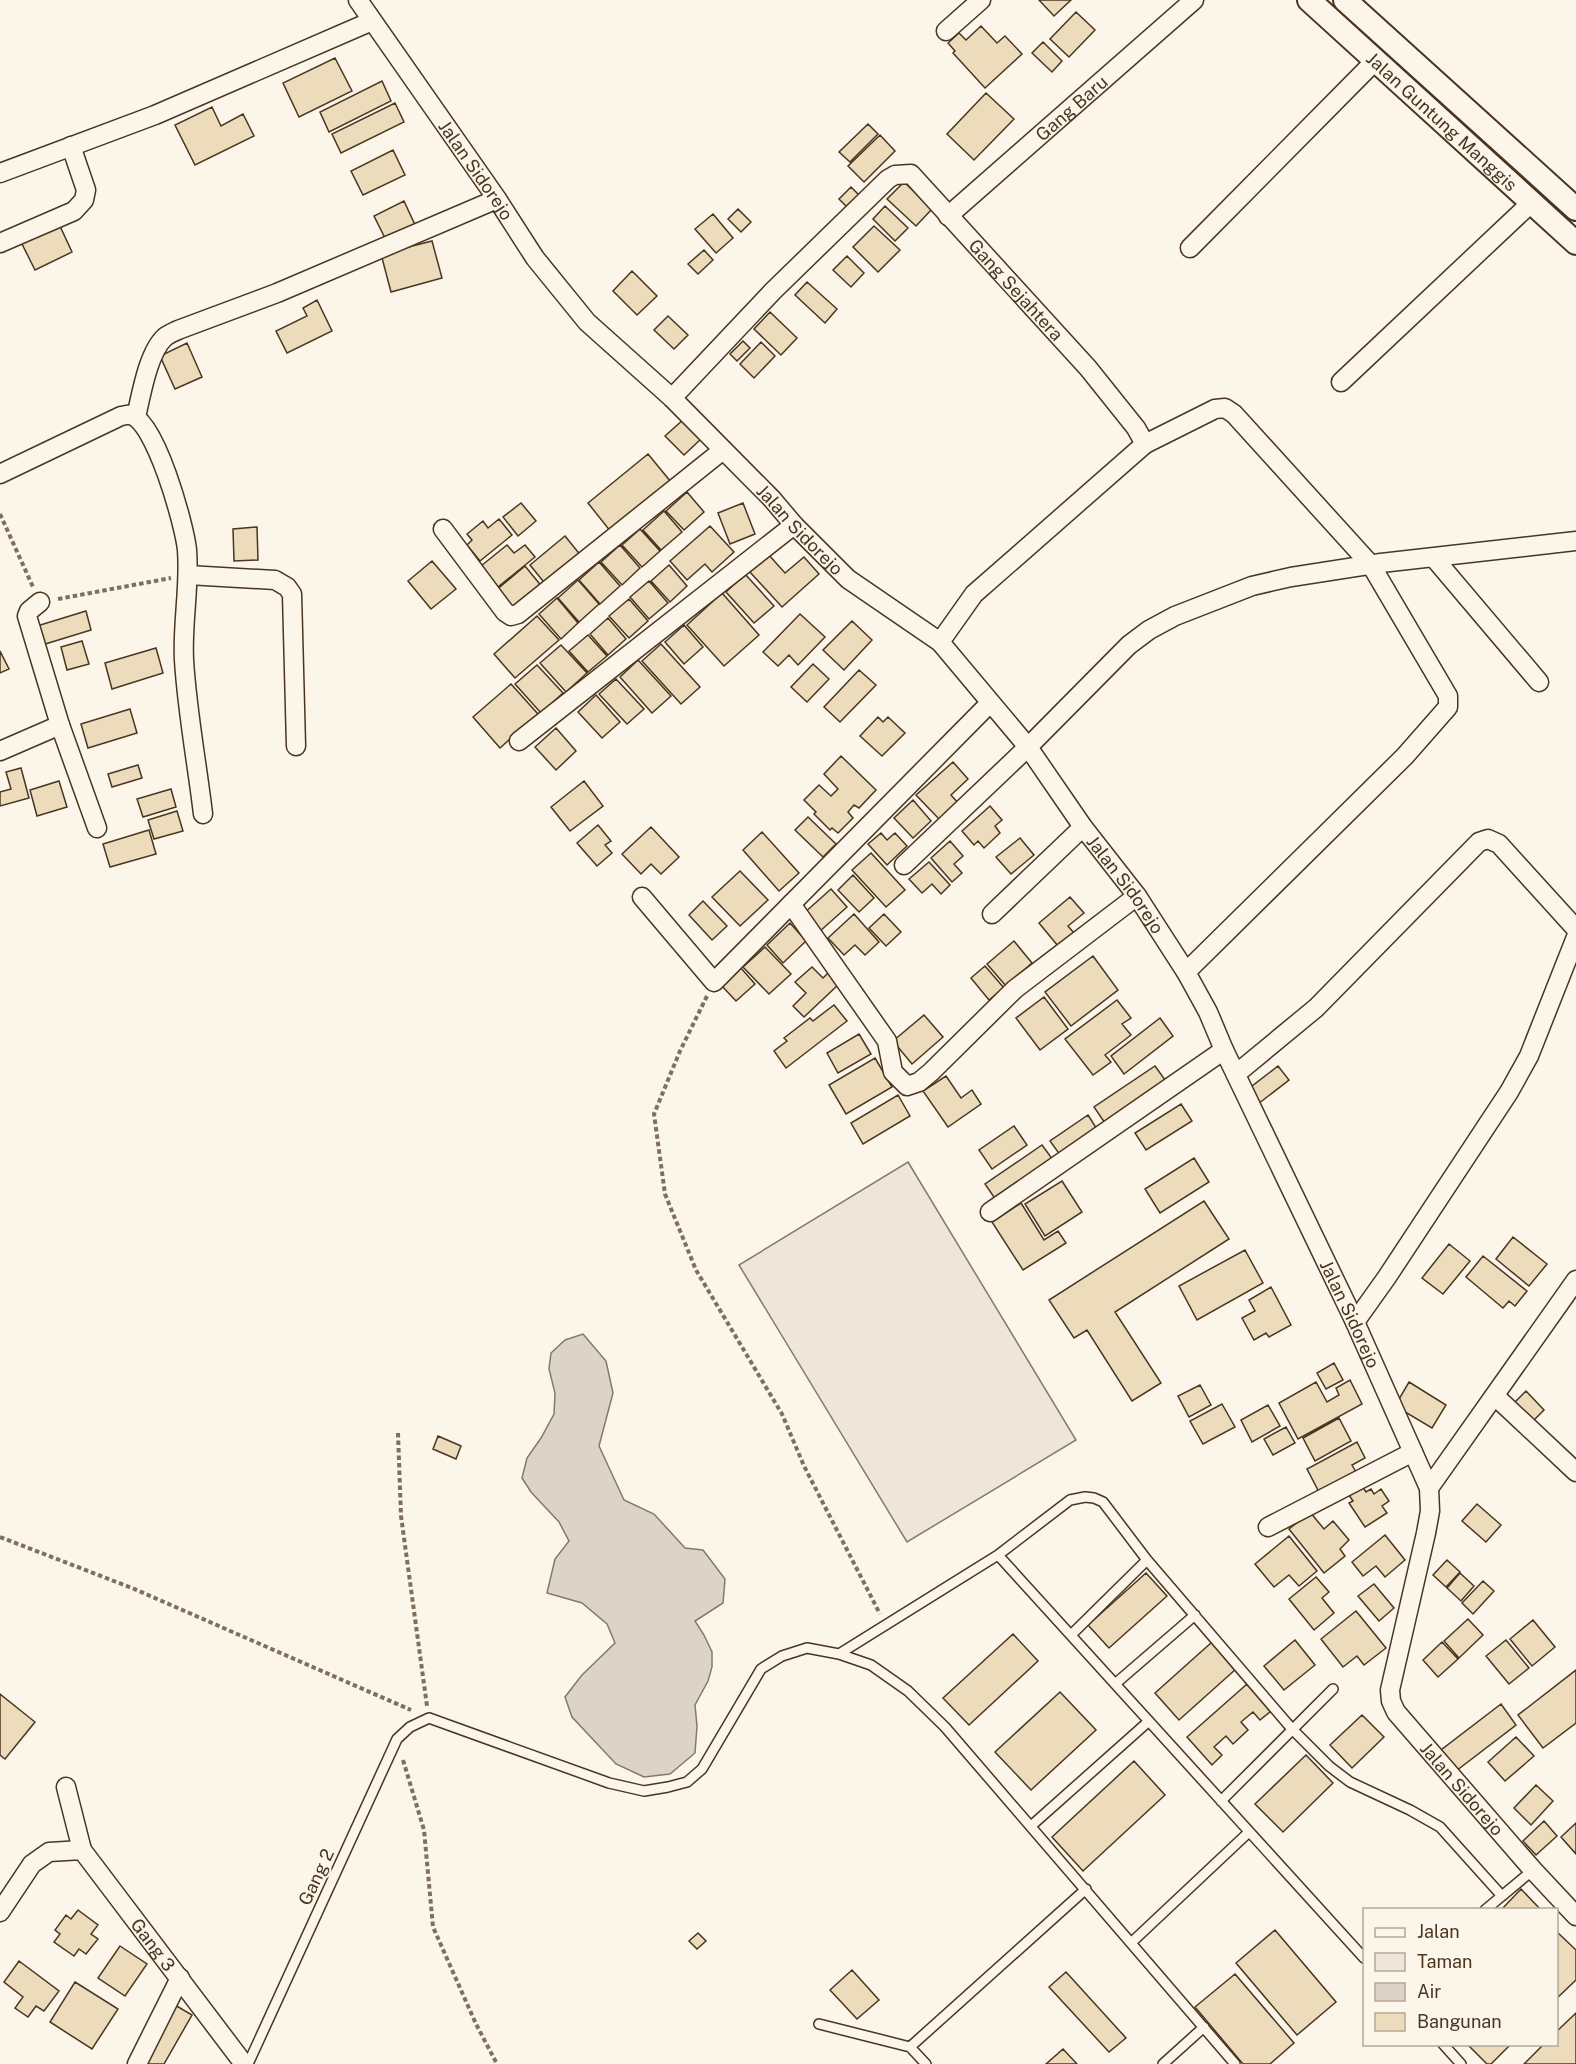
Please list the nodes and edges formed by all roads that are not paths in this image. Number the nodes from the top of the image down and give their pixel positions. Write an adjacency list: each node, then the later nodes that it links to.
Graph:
1 (358, 0): 6 (street, Jalan Sidorejo)
2 (981, 0): 7 (street)
3 (1194, 0): 14 (street, Gang Baru)
4 (1309, 0): 8 (street, Jalan Guntung Manggis)
5 (1345, 0): 13 (street, Jalan Guntung Manggis)
6 (372, 21): 9 (street); 11 (street, Jalan Sidorejo)
7 (946, 31)
8 (1376, 60): 12 (street, Jalan Guntung Manggis); 17 (street)
9 (71, 146): 10 (street); 16 (street)
10 (0, 173)
11 (497, 199): 19 (street, Jalan Sidorejo); 20 (street)
12 (1531, 203): 15 (street, Jalan Guntung Manggis); 18 (street)
13 (1576, 210): 15 (street)
14 (948, 216): 19 (street, Gang Sejahtera); 21 (street, Gang Sejahtera)
15 (1569, 236)
16 (0, 243)
17 (1190, 248)
18 (1341, 382)
19 (672, 398): 22 (street, Jalan Sidorejo)
20 (136, 417): 23 (street); 29 (street)
21 (1145, 444): 28 (street); 31 (street)
22 (723, 450): 24 (street, Jalan Sidorejo); 25 (street)
23 (0, 474)
24 (794, 525): 31 (street, Jalan Sidorejo); 35 (street)
25 (442, 529)
26 (1576, 541): 27 (street)
27 (1434, 558): 28 (street); 32 (street)
28 (1371, 565): 37 (street); 49 (street)
29 (188, 575): 36 (street); 39 (street)
30 (40, 602): 34 (street)
31 (940, 642): 33 (street, Jalan Sidorejo)
32 (1539, 682)
33 (990, 704): 37 (street, Jalan Sidorejo); 45 (street)
34 (60, 725): 38 (street); 41 (street)
35 (519, 741)
36 (296, 746)
37 (1028, 747): 40 (street, Jalan Sidorejo); 42 (street)
38 (0, 751)
39 (203, 814)
40 (1083, 827): 43 (street, Jalan Sidorejo); 46 (street)
41 (97, 828)
42 (904, 865)
43 (1137, 896): 45 (street); 49 (street, Jalan Sidorejo)
44 (642, 897): 45 (street)
45 (791, 904)
46 (992, 914)
47 (1576, 929): 51 (street)
48 (1576, 937): 54 (street)
49 (1186, 972): 50 (street, Jalan Sidorejo)
50 (1224, 1050): 51 (street, Jalan Sidorejo); 52 (street)
51 (1236, 1074): 54 (street, Jalan Sidorejo)
52 (990, 1212)
53 (1573, 1293): 55 (street)
54 (1355, 1322): 56 (street, Jalan Sidorejo)
55 (1495, 1396): 57 (street); 58 (street)
56 (1413, 1452): 58 (street, Jalan Sidorejo); 59 (street)
57 (1576, 1472)
58 (1429, 1488): 74 (street, Jalan Sidorejo)
59 (1268, 1527)
60 (998, 1555): 61 (lane); 63 (lane); 64 (lane)
61 (1147, 1560): 62 (lane); 63 (lane)
62 (1195, 1615): 65 (lane); 68 (lane)
63 (1071, 1635): 65 (lane)
64 (838, 1654): 71 (lane); 89 (lane, Gang 2)
65 (1115, 1684): 67 (lane)
66 (1333, 1689): 68 (lane)
67 (1149, 1721): 70 (lane); 71 (lane)
68 (1292, 1729): 70 (lane); 76 (lane)
69 (66, 1787): 73 (street)
70 (1221, 1801): 72 (lane)
71 (1031, 1826): 75 (lane)
72 (1250, 1832): 80 (lane); 81 (lane)
73 (82, 1851): 78 (street); 82 (street, Gang 3)
74 (1533, 1870): 76 (lane); 79 (street, Jalan Sidorejo)
75 (1086, 1889): 80 (lane); 86 (lane)
76 (1503, 1896): 77 (lane)
77 (1488, 1908)
78 (0, 1912)
79 (1576, 1916)
80 (1132, 1942): 84 (lane)
81 (1363, 1956)
82 (180, 1978): 87 (street); 88 (street, Gang 3)
83 (819, 2024): 86 (lane)
84 (1204, 2027): 91 (lane); 92 (lane)
85 (1445, 2046): 93 (lane)
86 (910, 2047): 90 (lane)
87 (137, 2064)
88 (244, 2064)
89 (248, 2064)
90 (926, 2064)
91 (1163, 2064)
92 (1235, 2064)
93 (1461, 2064)

